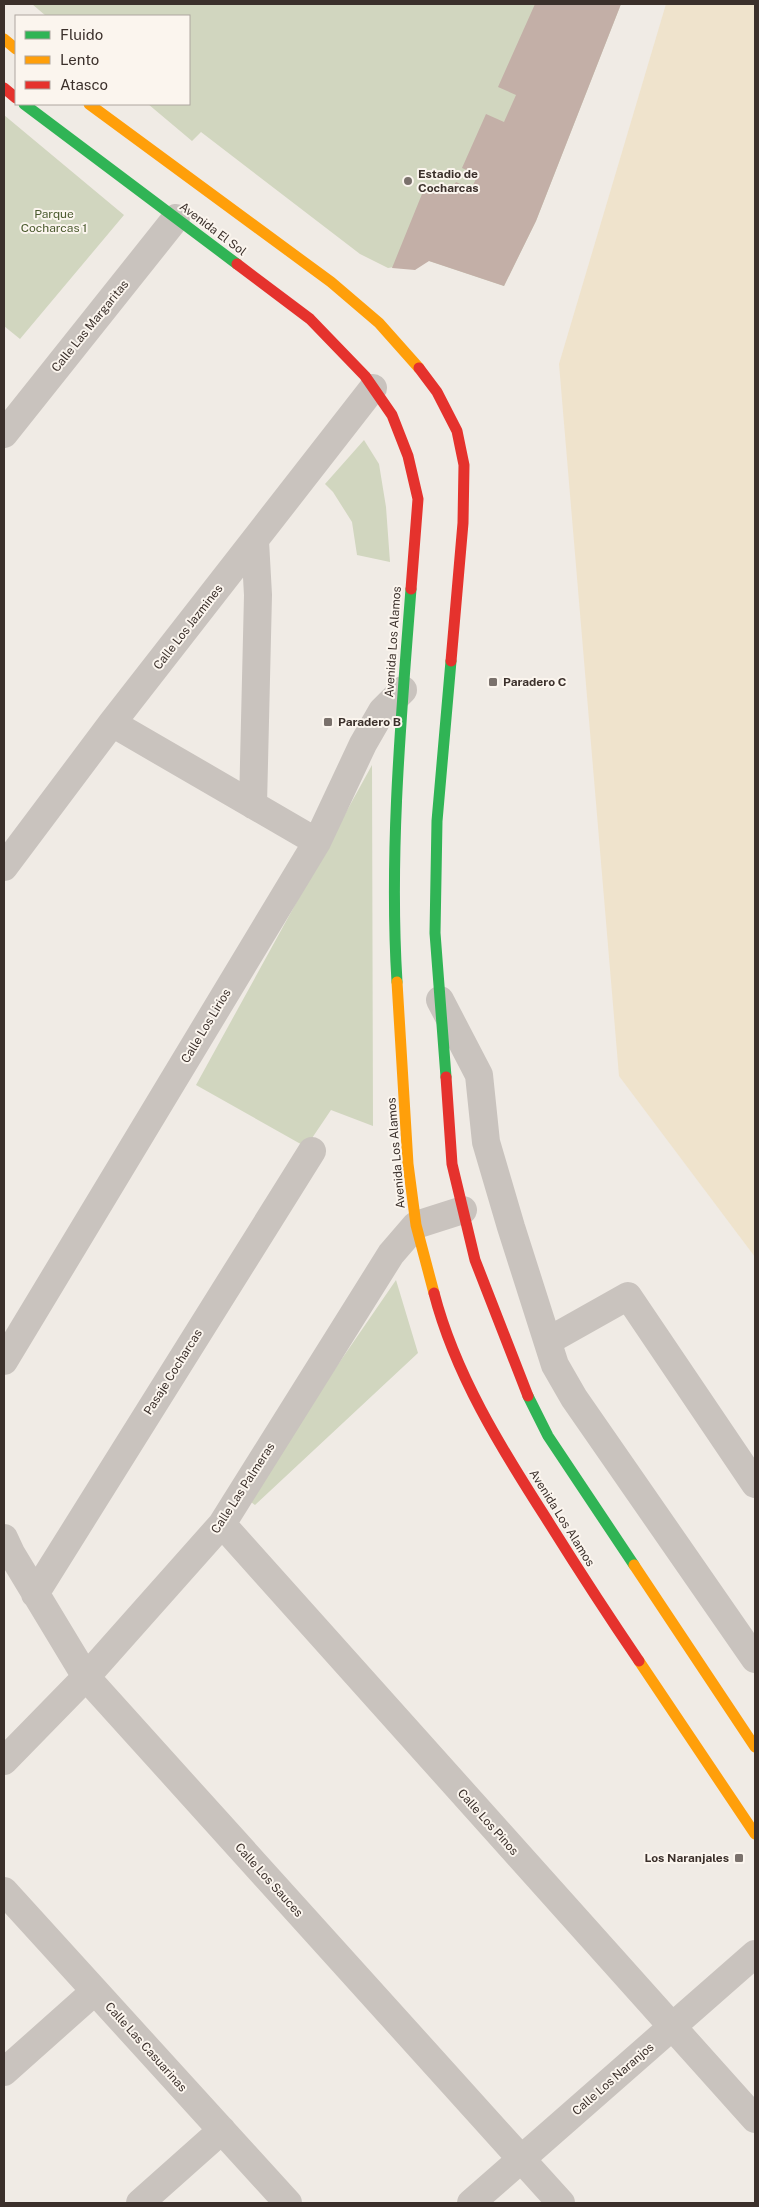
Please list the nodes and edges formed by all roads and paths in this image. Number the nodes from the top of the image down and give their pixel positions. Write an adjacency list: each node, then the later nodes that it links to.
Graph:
1 (4, 39): 2 (main road)
2 (15, 48)
3 (4, 88): 4 (main road)
4 (15, 97)
5 (25, 105): 7 (main road, Avenida El Sol)
6 (90, 105): 16 (main road)
7 (176, 218): 8 (main road, Avenida El Sol); 9 (street, Calle Las Margaritas)
8 (373, 388): 10 (street, Calle Los Jazmines); 11 (main road, Avenida Los Alamos)
9 (4, 434)
10 (255, 541): 12 (street, Calle Los Jazmines); 13 (street)
11 (403, 690): 14 (street, Calle Los Lirios); 19 (main road, Avenida Los Alamos)
12 (112, 723): 13 (street); 15 (street, Calle Los Jazmines)
13 (253, 805): 14 (street)
14 (317, 842): 21 (street, Calle Los Lirios)
15 (4, 867)
16 (440, 1000): 18 (main road); 20 (street)
17 (312, 1151): 25 (street, Pasaje Cocharcas)
18 (463, 1210): 19 (street); 28 (main road)
19 (416, 1225): 23 (street, Calle Las Palmeras); 30 (main road, Avenida Los Alamos)
20 (548, 1341): 22 (street); 26 (street)
21 (4, 1362)
22 (755, 1484)
23 (222, 1524): 27 (street, Calle Las Palmeras); 34 (street, Calle Los Pinos)
24 (4, 1538): 25 (street, Calle Los Sauces)
25 (35, 1594): 27 (street, Calle Los Sauces)
26 (755, 1659)
27 (86, 1677): 29 (street, Calle Las Palmeras); 38 (street, Calle Los Sauces)
28 (755, 1747)
29 (4, 1761)
30 (755, 1834)
31 (4, 1891): 33 (street, Calle Las Casuarinas)
32 (755, 1954): 34 (street, Calle Los Naranjos)
33 (95, 1991): 35 (street); 37 (street, Calle Las Casuarinas)
34 (672, 2027): 36 (street, Calle Los Pinos); 38 (street, Calle Los Naranjos)
35 (4, 2072)
36 (755, 2119)
37 (222, 2130): 39 (street); 40 (street, Calle Las Casuarinas)
38 (521, 2159): 41 (street, Calle Los Naranjos); 42 (street, Calle Los Sauces)
39 (140, 2203)
40 (288, 2203)
41 (470, 2203)
42 (561, 2203)

